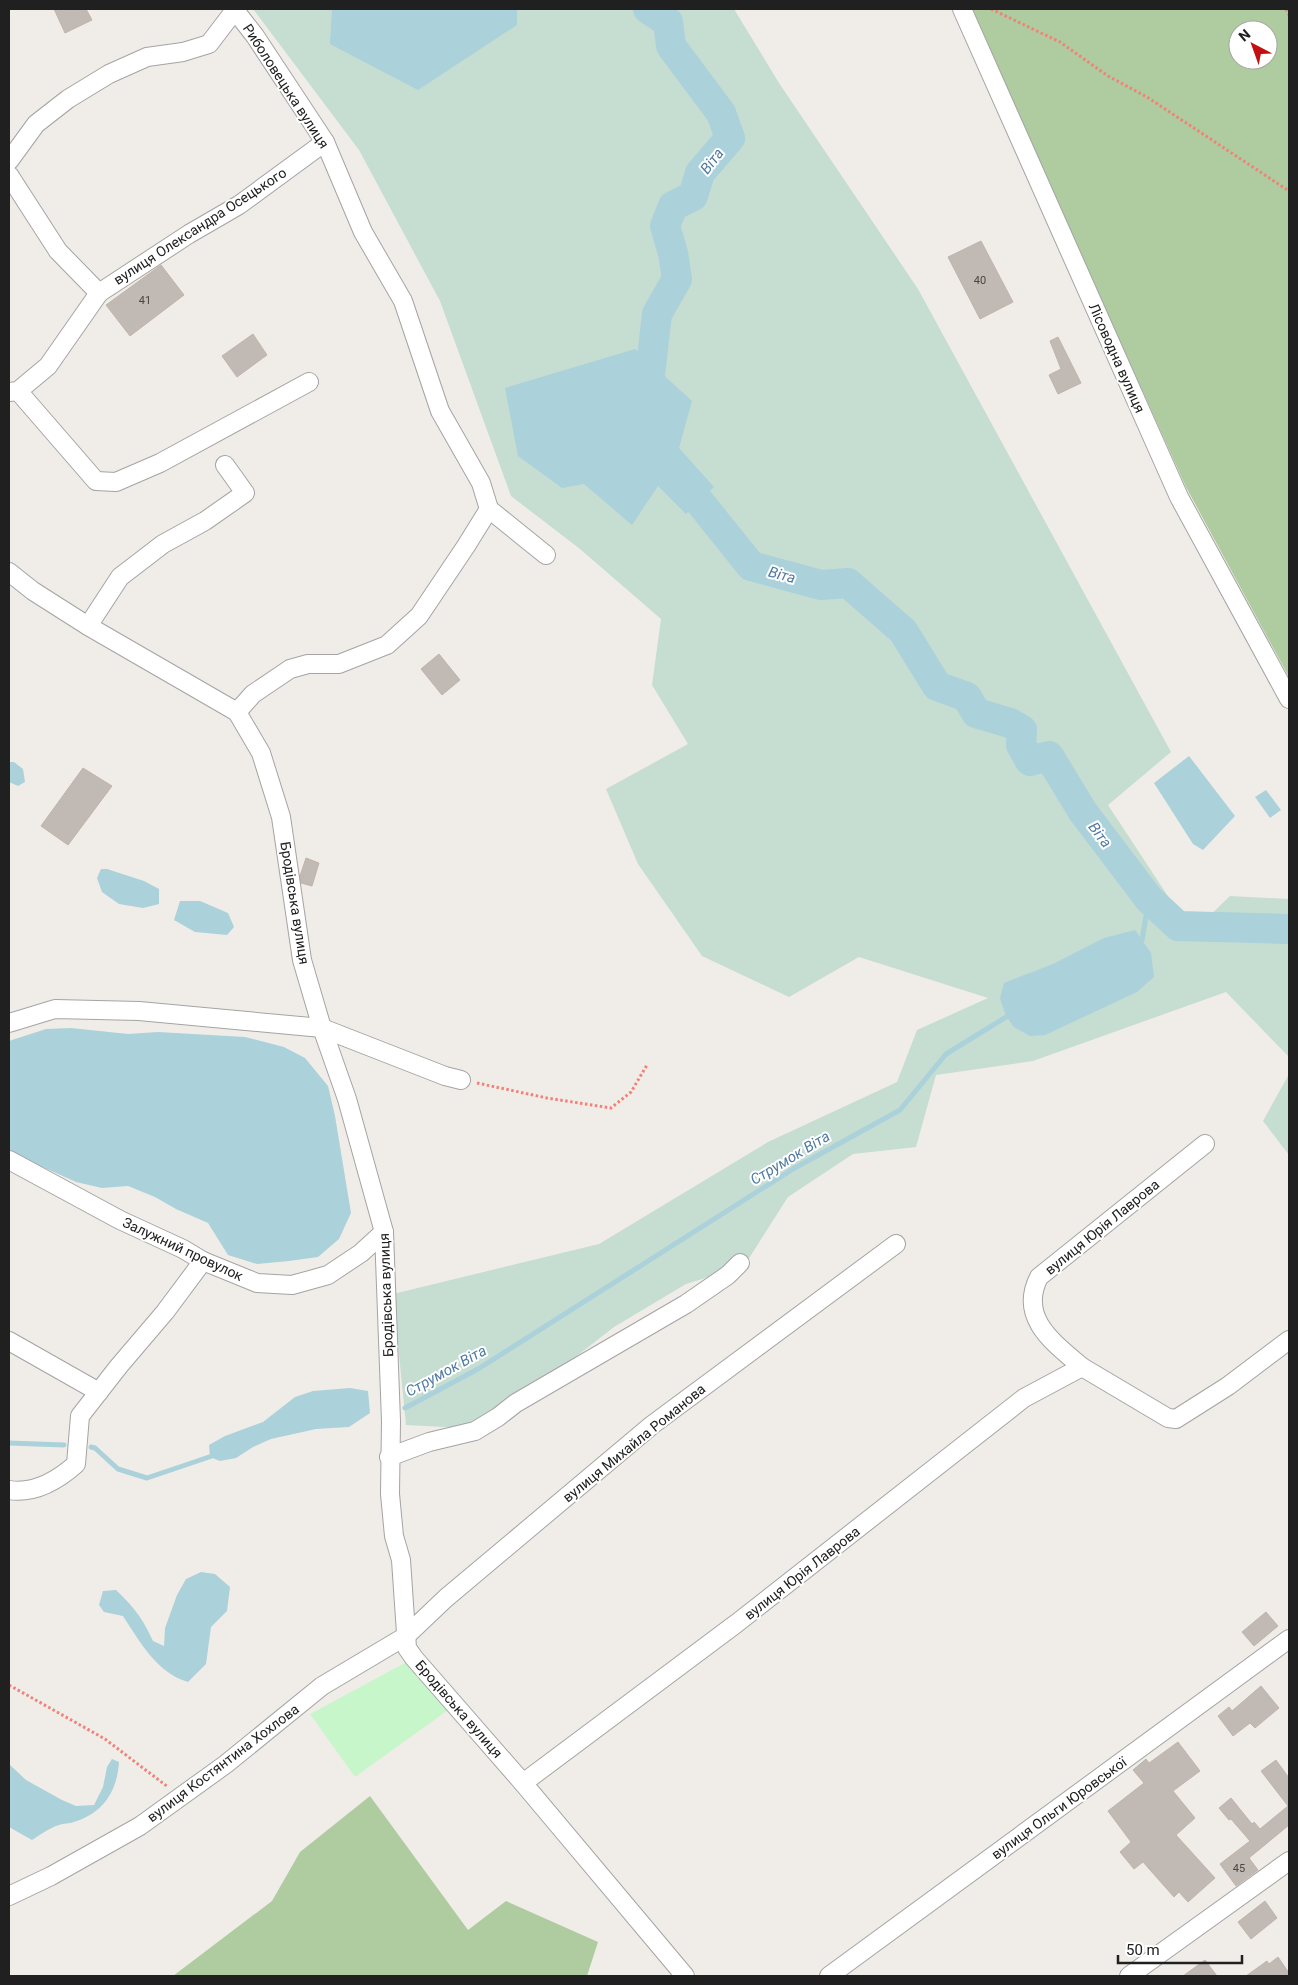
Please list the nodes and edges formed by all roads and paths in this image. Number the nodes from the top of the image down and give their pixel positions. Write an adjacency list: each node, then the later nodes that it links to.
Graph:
1 (234, 9): 6 (street, Риболовецька вулиця); 7 (street)
2 (962, 9): 18 (street, Лісоводна вулиця)
3 (991, 9): 9 (path)
4 (1286, 9): 5 (path)
5 (1289, 15)
6 (325, 142): 10 (street, вулиця Олександра Осецького); 14 (street, Риболовецька вулиця)
7 (9, 161)
8 (9, 175): 10 (street, вулиця Олександра Осецького)
9 (1289, 191)
10 (99, 293): 12 (street, вулиця Олександра Осецького)
11 (309, 382): 12 (street)
12 (13, 392)
13 (225, 465): 17 (street)
14 (489, 509): 15 (street); 19 (street)
15 (546, 555)
16 (9, 572): 17 (street, Бродівська вулиця)
17 (88, 626): 19 (street, Бродівська вулиця)
18 (1289, 699)
19 (237, 712): 21 (street, Бродівська вулиця)
20 (9, 1024): 21 (street)
21 (322, 1028): 23 (street); 26 (street, Бродівська вулиця)
22 (647, 1065): 23 (path)
23 (461, 1080)
24 (1206, 1144): 32 (street, вулиця Юрія Лаврова)
25 (9, 1160): 28 (street, Залужний провулок)
26 (384, 1232): 28 (street, Залужний провулок); 34 (street, Бродівська вулиця)
27 (896, 1244): 36 (street, вулиця Михайла Романова)
28 (203, 1261): 33 (street)
29 (740, 1263): 34 (street)
30 (1289, 1340): 32 (street, вулиця Юрія Лаврова)
31 (9, 1341): 33 (street)
32 (1082, 1367): 39 (street, вулиця Юрія Лаврова)
33 (99, 1392): 35 (street)
34 (389, 1457): 36 (street, Бродівська вулиця)
35 (9, 1490)
36 (406, 1636): 39 (street, Бродівська вулиця); 40 (street, вулиця Костянтина Хохлова)
37 (1289, 1640): 44 (street, вулиця Ольги Юровської)
38 (9, 1685): 40 (path)
39 (523, 1783): 43 (street, Бродівська вулиця)
40 (180, 1797): 42 (street, вулиця Костянтина Хохлова)
41 (1289, 1861): 45 (street)
42 (9, 1896)
43 (685, 1976)
44 (829, 1976)
45 (1129, 1976)

